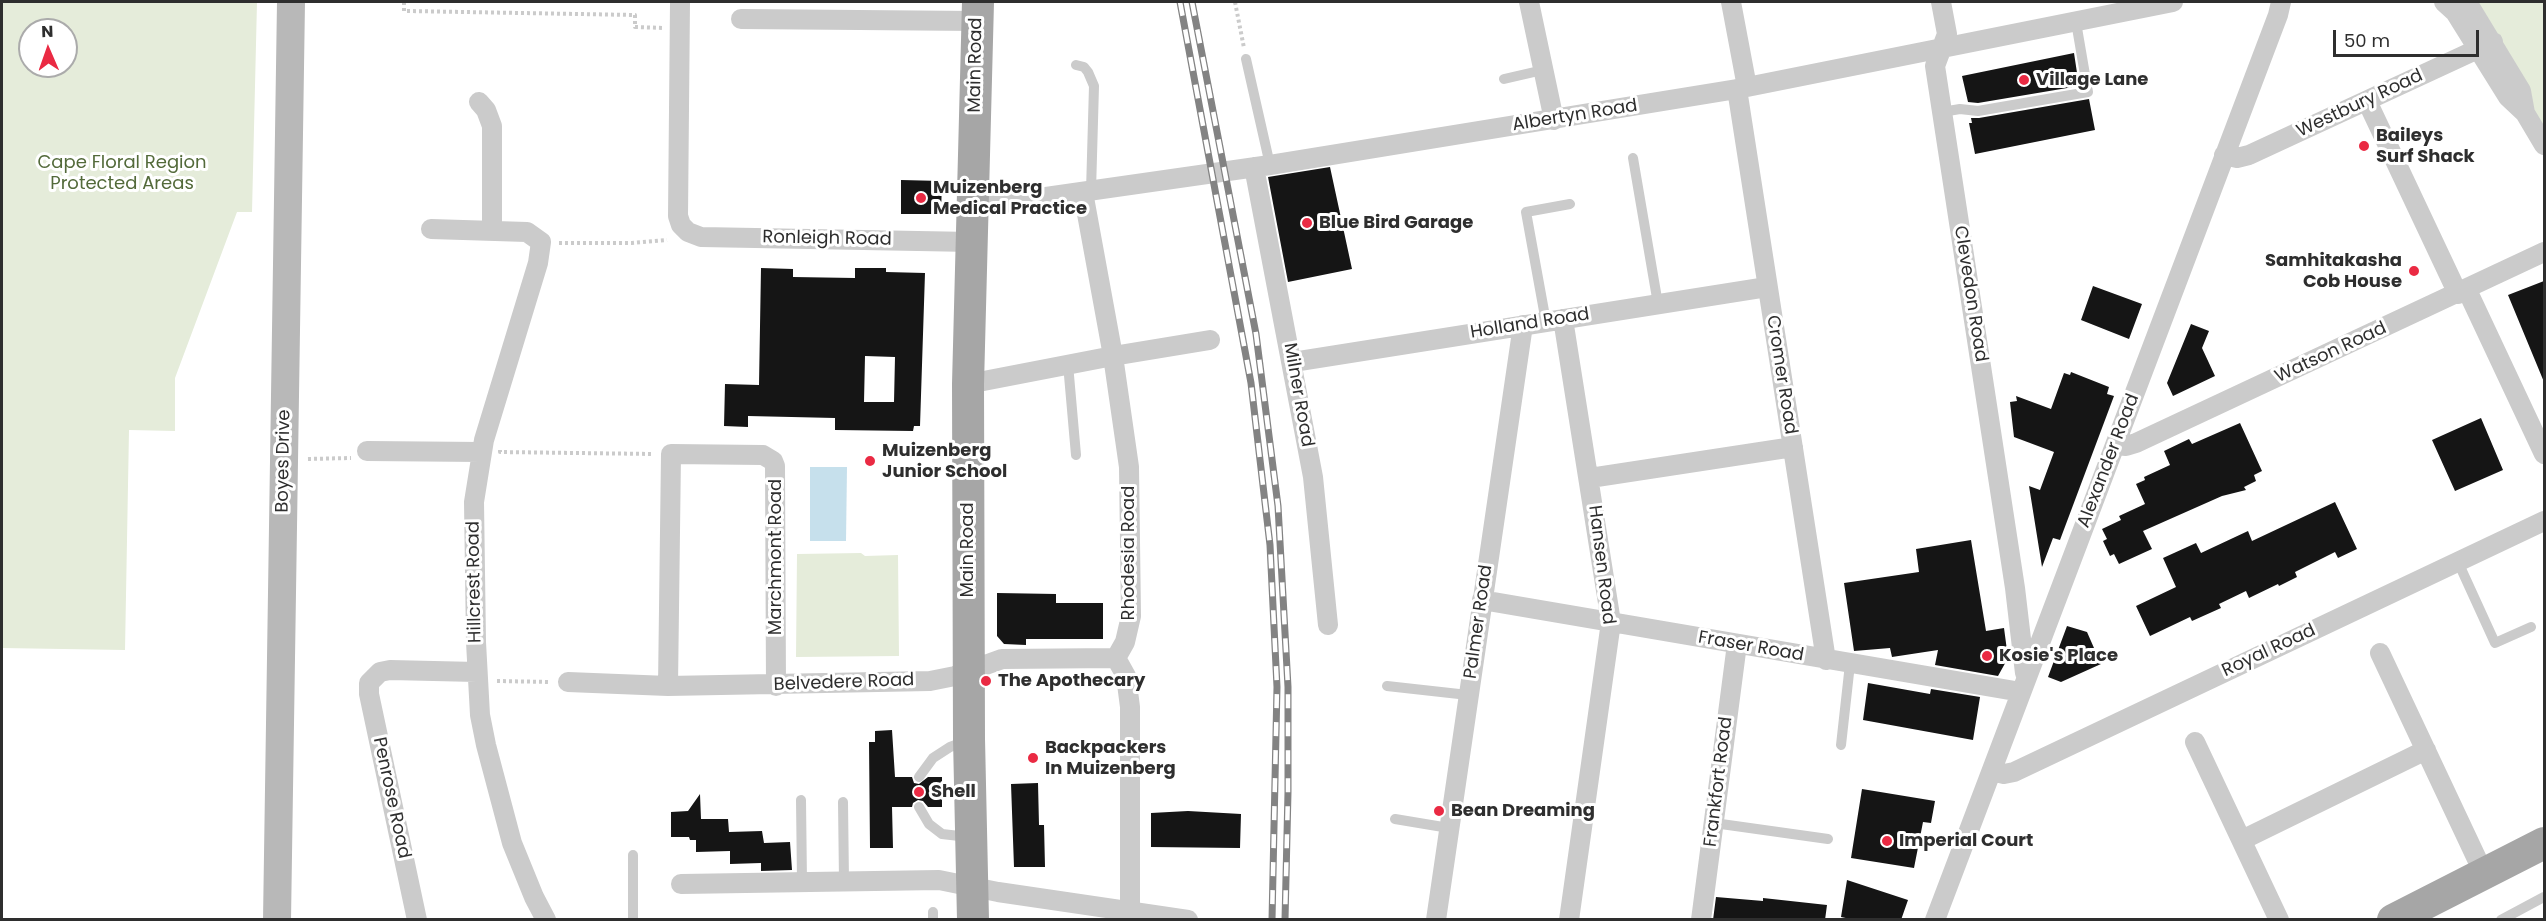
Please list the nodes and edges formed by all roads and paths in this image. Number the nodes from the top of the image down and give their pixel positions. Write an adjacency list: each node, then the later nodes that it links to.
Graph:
1 (291, 2): 106 (main road, Boyes Drive)
2 (404, 2): 15 (path)
3 (680, 2): 38 (street, Ronleigh Road)
4 (1235, 2): 18 (path)
5 (1529, 2): 20 (street)
6 (1731, 2): 22 (street, Cromer Road)
7 (1941, 2): 17 (street, Clevedon Road)
8 (2173, 2): 14 (street, Albertyn Road)
9 (2281, 2): 28 (street, Alexander Road)
10 (2444, 2): 16 (street)
11 (2467, 2): 16 (street)
12 (978, 11): 13 (street); 32 (main road, Main Road)
13 (741, 19)
14 (2076, 22): 17 (street, Albertyn Road); 25 (lane)
15 (670, 28)
16 (2486, 45): 23 (street, Westbury Road); 27 (street)
17 (1942, 49): 22 (street, Albertyn Road); 25 (street, Clevedon Road)
18 (1246, 59): 30 (lane)
19 (1076, 65): 31 (lane)
20 (1543, 70): 21 (lane); 26 (street)
21 (1504, 79)
22 (1742, 88): 26 (street, Albertyn Road); 40 (street, Cromer Road)
23 (2367, 101): 28 (street, Westbury Road); 41 (street)
24 (478, 102): 35 (street)
25 (1942, 112): 61 (street, Clevedon Road)
26 (1554, 120): 30 (street, Albertyn Road)
27 (2544, 145)
28 (2224, 155): 50 (street, Alexander Road)
29 (1633, 158): 42 (lane)
30 (1262, 166): 31 (street, Albertyn Road); 47 (street, Milner Road)
31 (1087, 191): 32 (street, Albertyn Road); 46 (street, Rhodesia Road)
32 (973, 204): 38 (main road, Main Road)
33 (1570, 204): 43 (lane)
34 (431, 229): 35 (street)
35 (492, 230): 37 (street)
36 (667, 240): 37 (path)
37 (540, 242): 51 (street, Hillcrest Road)
38 (972, 242): 49 (main road, Main Road)
39 (2544, 252): 41 (street, Watson Road)
40 (1767, 287): 42 (street, Holland Road); 52 (street, Cromer Road)
41 (2463, 292): 50 (street, Watson Road); 56 (street)
42 (1658, 304): 43 (street, Holland Road)
43 (1555, 320): 44 (street, Holland Road); 58 (street, Hansen Road)
44 (1523, 325): 47 (street, Holland Road); 62 (street, Palmer Road)
45 (1210, 340): 46 (street)
46 (1113, 356): 48 (street); 71 (street, Rhodesia Road)
47 (1293, 362): 66 (street, Milner Road)
48 (1068, 364): 49 (street); 55 (lane)
49 (968, 384): 74 (main road, Main Road)
50 (2115, 445): 64 (street, Alexander Road)
51 (483, 446): 53 (street); 54 (path); 75 (street, Hillcrest Road)
52 (1793, 447): 58 (street); 72 (street, Cromer Road)
53 (366, 451): 57 (path)
54 (671, 454): 78 (street); 79 (street, Marchmont Road)
55 (1076, 454)
56 (2544, 454)
57 (299, 459)
58 (1590, 478): 65 (street, Hansen Road)
59 (2544, 520): 60 (street, Royal Road)
60 (2457, 562): 67 (lane); 86 (street, Royal Road)
61 (2015, 588): 63 (street, Clevedon Road); 77 (street, Clevedon Road)
62 (1482, 600): 65 (street, Fraser Road); 81 (street, Palmer Road)
63 (2025, 608): 64 (street); 69 (street, Clevedon Road)
64 (2051, 612): 69 (street, Alexander Road)
65 (1611, 622): 68 (street, Fraser Road); 113 (street, Hansen Road)
66 (1328, 625)
67 (2531, 627)
68 (1737, 644): 72 (street, Fraser Road); 92 (street, Frankfort Road)
69 (2038, 644): 77 (street, Alexander Road)
70 (2380, 652): 85 (street)
71 (1116, 658): 74 (street, Belvedere Road); 105 (street)
72 (1826, 660): 73 (street, Fraser Road)
73 (1850, 664): 77 (street, Fraser Road); 84 (lane)
74 (969, 669): 79 (street, Belvedere Road); 82 (main road, Main Road)
75 (477, 672): 76 (path); 107 (street, Penrose Road); 108 (street, Hillcrest Road)
76 (568, 682): 78 (street, Belvedere Road)
77 (2023, 684): 86 (street, Alexander Road)
78 (668, 686): 79 (street, Belvedere Road)
79 (776, 686)
80 (1387, 686): 81 (lane)
81 (1468, 695): 93 (street, Palmer Road)
82 (969, 739): 87 (lane); 94 (main road, Main Road)
83 (2196, 742): 96 (street)
84 (1841, 745)
85 (2426, 750): 96 (street); 99 (street)
86 (1992, 771): 115 (street, Alexander Road)
87 (919, 777)
88 (801, 800): 101 (lane)
89 (843, 802): 100 (lane)
90 (918, 807): 94 (lane)
91 (1395, 819): 93 (lane)
92 (1714, 823): 95 (lane); 114 (street, Frankfort Road)
93 (1449, 828): 112 (street, Palmer Road)
94 (972, 837): 103 (main road, Main Road)
95 (1828, 839)
96 (2242, 840): 116 (street)
97 (2544, 843): 99 (main road)
98 (633, 855): 109 (lane)
99 (2484, 874): 117 (main road)
100 (844, 881): 101 (street); 103 (street)
101 (802, 882): 102 (street)
102 (681, 884)
103 (973, 888): 105 (street); 110 (main road, Main Road)
104 (2544, 897): 118 (lane)
105 (1130, 911): 111 (street)
106 (277, 920)
107 (417, 920)
108 (546, 920)
109 (633, 920)
110 (973, 920)
111 (1188, 920)
112 (1436, 920)
113 (1569, 920)
114 (1701, 920)
115 (1935, 920)
116 (2279, 920)
117 (2393, 920)
118 (2501, 920)

